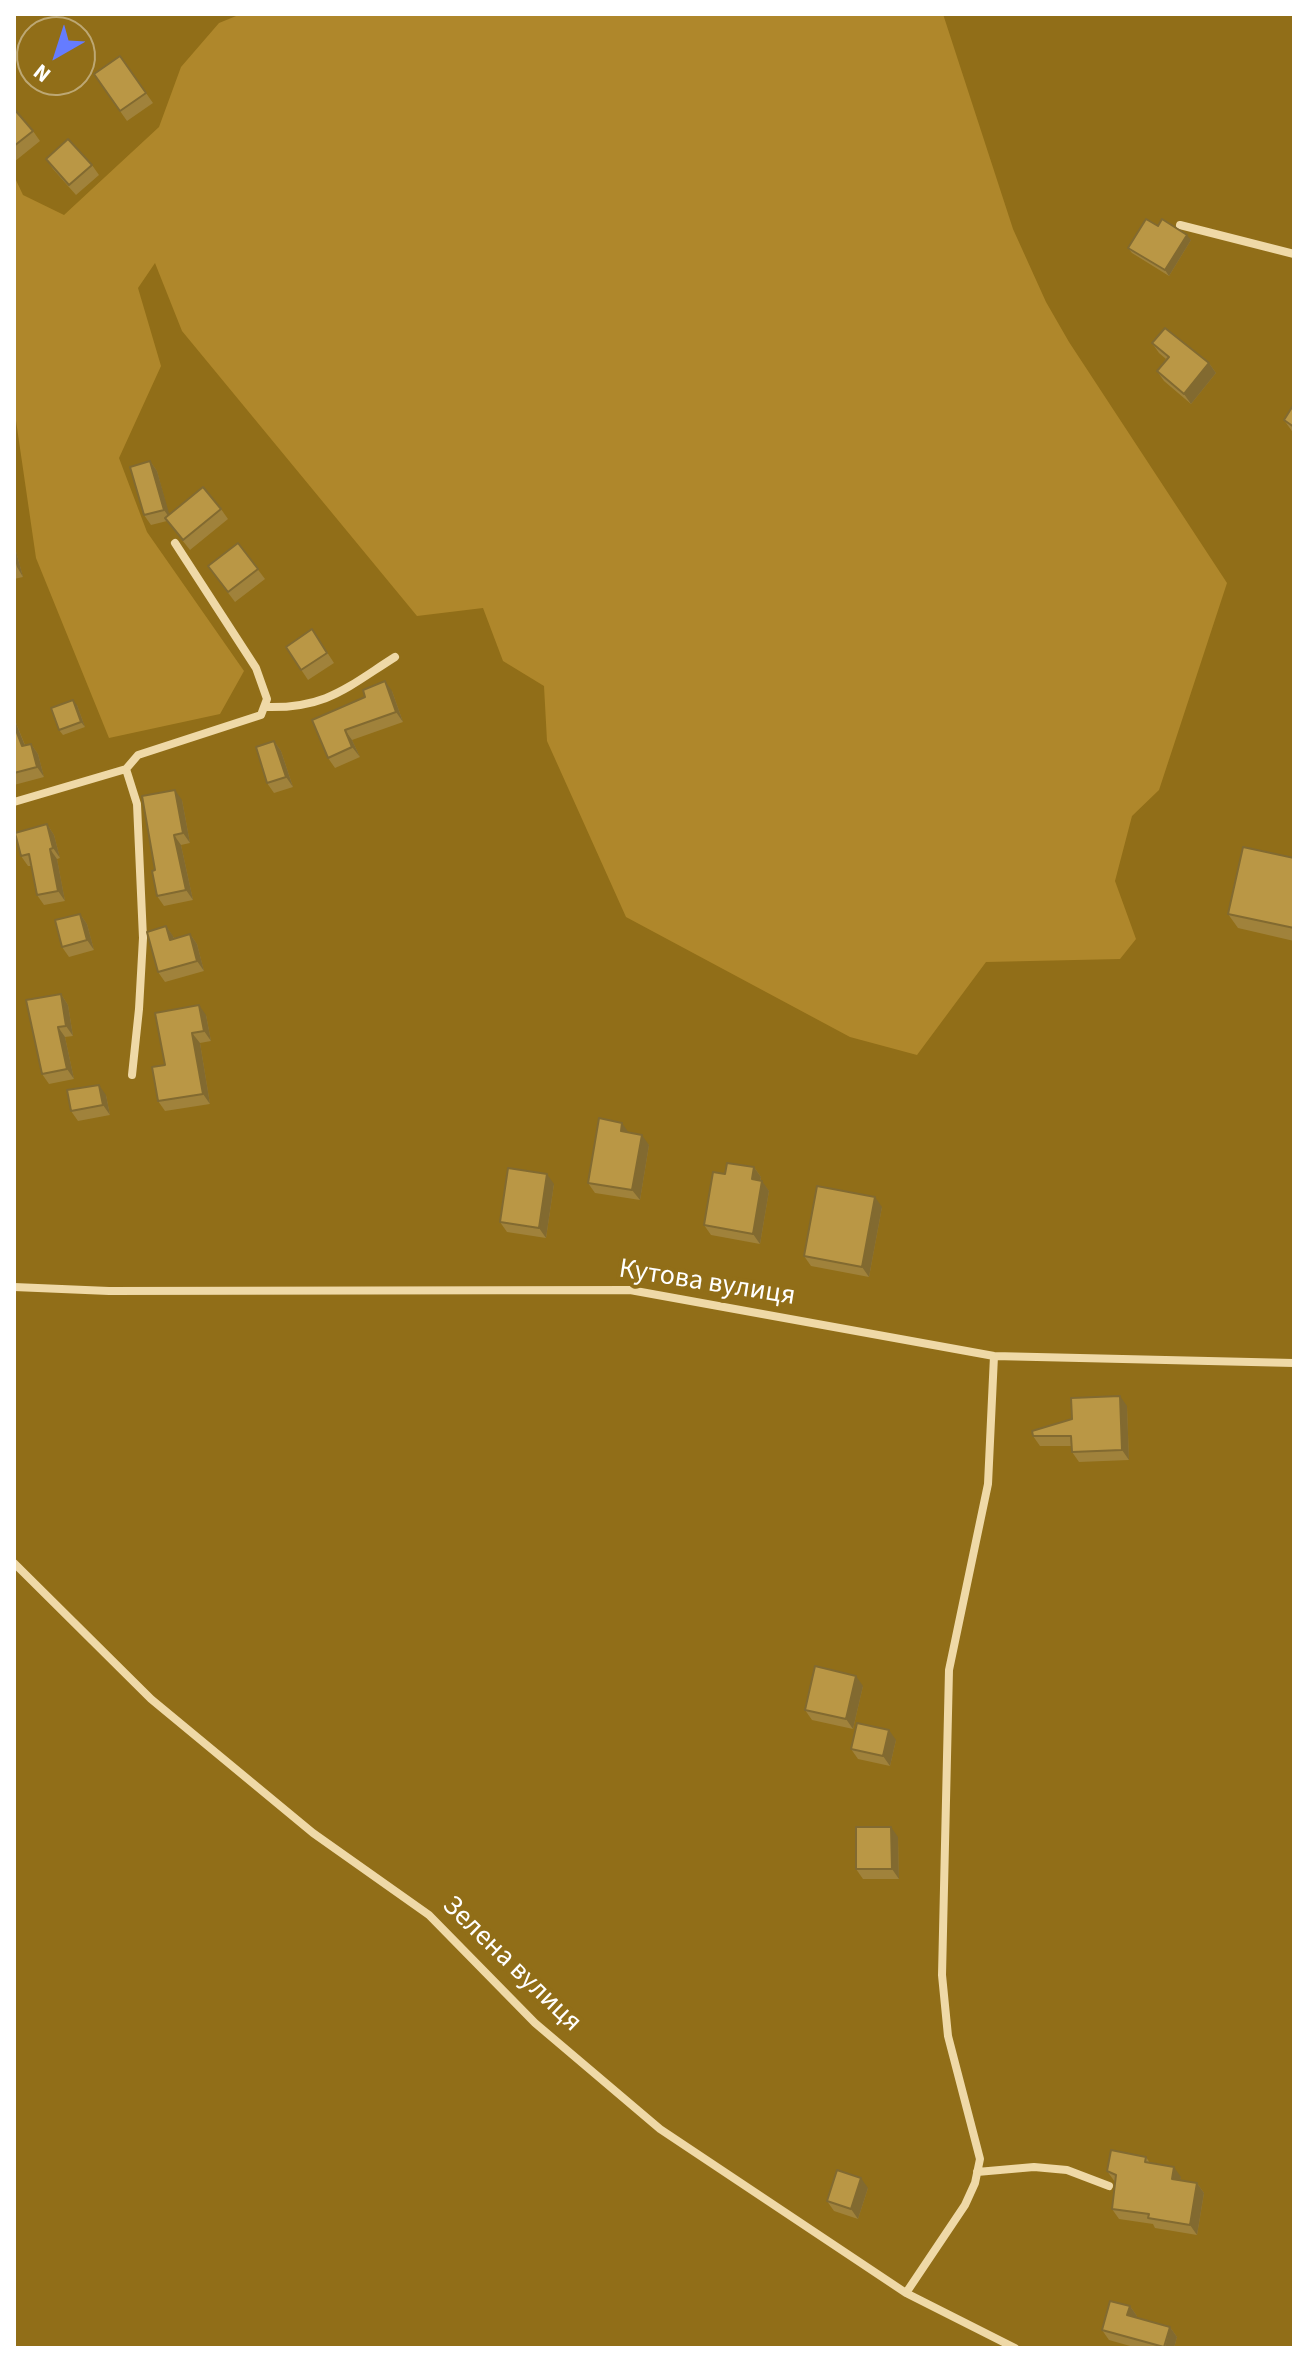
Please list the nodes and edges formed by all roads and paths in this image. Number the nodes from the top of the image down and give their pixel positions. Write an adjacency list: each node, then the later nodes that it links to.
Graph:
1 (1180, 225): 2 (street)
2 (1294, 254)
3 (175, 543): 5 (street)
4 (395, 657): 5 (street)
5 (264, 707): 6 (street)
6 (126, 769): 7 (street); 8 (street)
7 (14, 802)
8 (132, 1075)
9 (14, 1287): 10 (street, Кутова вулиця)
10 (994, 1356): 11 (street, Кутова вулиця); 13 (street)
11 (1294, 1363)
12 (14, 1563): 15 (street, Зелена вулиця)
13 (977, 2172): 14 (street); 15 (street)
14 (1109, 2186)
15 (906, 2293): 16 (street, Зелена вулиця)
16 (1015, 2348)

